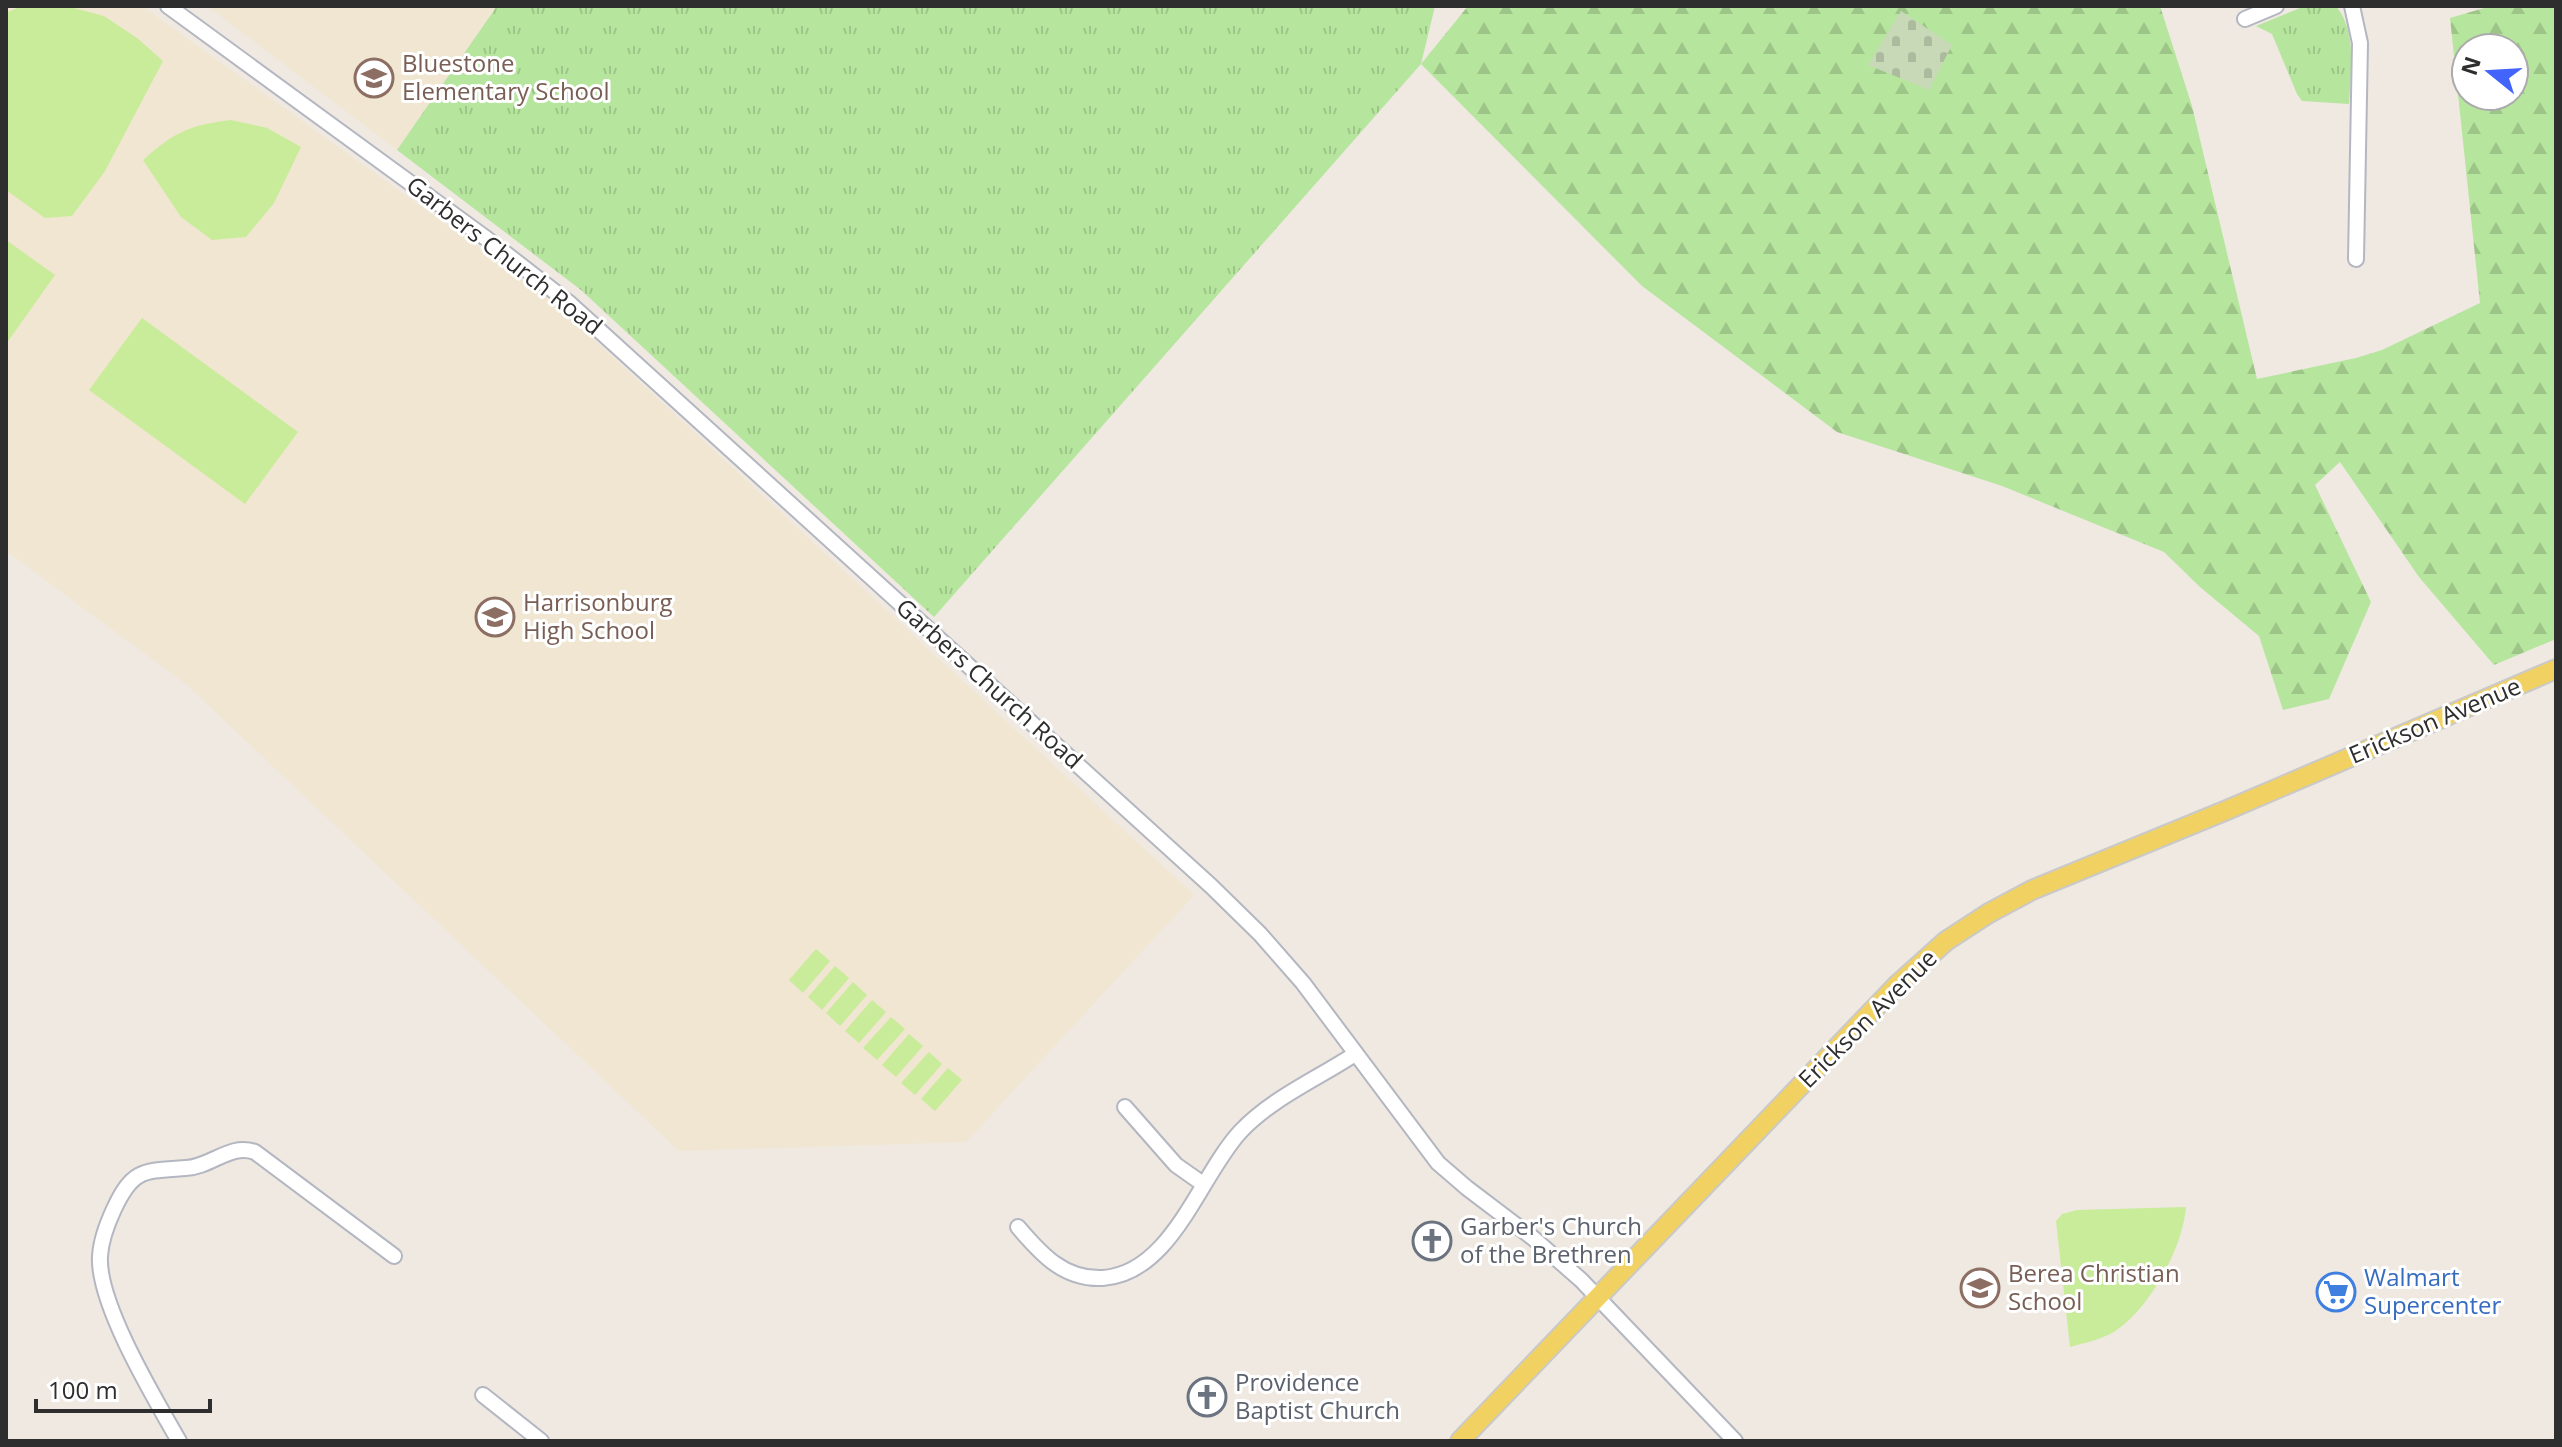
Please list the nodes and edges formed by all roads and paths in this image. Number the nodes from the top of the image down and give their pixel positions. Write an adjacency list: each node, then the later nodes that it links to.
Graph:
1 (168, 6): 7 (street, Garbers Church Road)
2 (2276, 6): 4 (street)
3 (2352, 6): 5 (street)
4 (2245, 19)
5 (2356, 259)
6 (2556, 669): 12 (main road, Erickson Avenue)
7 (1355, 1054): 9 (street); 12 (street, Garbers Church Road)
8 (1125, 1107): 9 (street)
9 (1203, 1184): 10 (street)
10 (1018, 1227)
11 (394, 1256): 14 (street)
12 (1599, 1298): 16 (main road, Erickson Avenue); 17 (street, Garbers Church Road)
13 (483, 1395): 15 (street)
14 (179, 1441)
15 (541, 1441)
16 (1460, 1441)
17 (1735, 1441)

